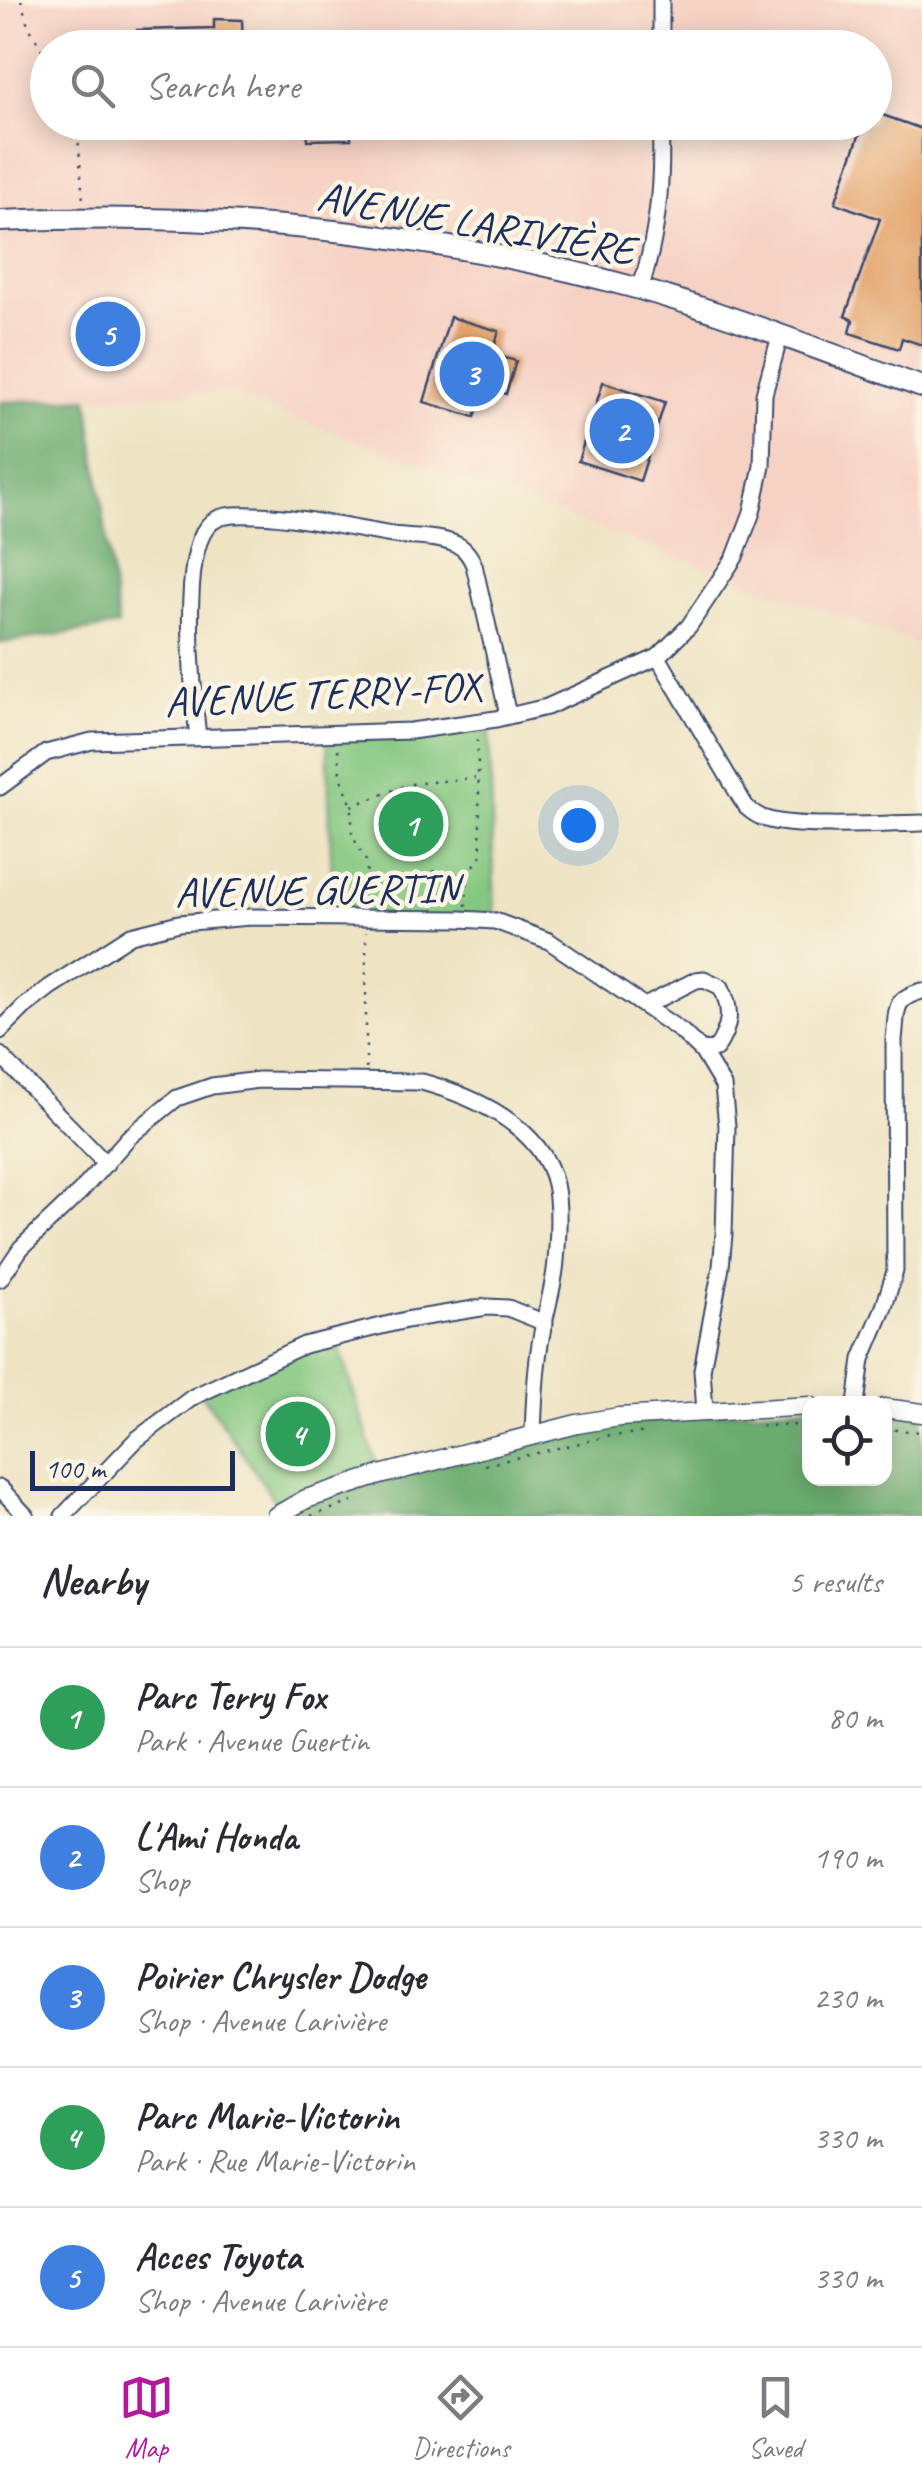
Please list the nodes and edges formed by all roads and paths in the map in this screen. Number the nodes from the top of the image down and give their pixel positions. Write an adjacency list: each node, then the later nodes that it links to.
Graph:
1 (21, 0): 3 (path)
2 (660, 0): 4 (street)
3 (30, 30)
4 (660, 30)
5 (78, 140): 7 (path)
6 (660, 140): 9 (street)
7 (84, 218): 8 (main road, AVENUE LARIVIÈRE); 9 (main road, AVENUE LARIVIÈRE)
8 (0, 221)
9 (640, 290): 10 (main road, AVENUE LARIVIÈRE)
10 (780, 336): 11 (main road, AVENUE LARIVIÈRE); 12 (street, AVENUE TERRY-FOX)
11 (922, 387)
12 (658, 657): 13 (street, AVENUE TERRY-FOX); 20 (street)
13 (508, 716): 14 (street, AVENUE TERRY-FOX); 16 (street)
14 (475, 722): 15 (street, AVENUE TERRY-FOX); 17 (path)
15 (337, 733): 16 (street, AVENUE TERRY-FOX); 19 (path)
16 (198, 738): 18 (street, AVENUE TERRY-FOX)
17 (476, 778): 19 (path); 21 (path)
18 (0, 786)
19 (352, 806): 22 (path)
20 (922, 823)
21 (468, 875): 22 (path); 25 (path)
22 (420, 881): 24 (path)
23 (366, 917): 24 (street, AVENUE GUERTIN); 28 (street, AVENUE GUERTIN); 31 (path)
24 (417, 918): 25 (street, AVENUE GUERTIN)
25 (466, 919): 27 (street, AVENUE GUERTIN)
26 (922, 991): 35 (street)
27 (645, 1006): 29 (street, AVENUE GUERTIN); 29 (street)
28 (0, 1031)
29 (702, 1051): 38 (street, AVENUE GUERTIN)
30 (0, 1055): 32 (street)
31 (366, 1080): 32 (street); 34 (street)
32 (106, 1164): 33 (street)
33 (0, 1279)
34 (544, 1323): 45 (street); 50 (street)
35 (857, 1396)
36 (802, 1406): 38 (street)
37 (892, 1409): 39 (street)
38 (705, 1411): 45 (street)
39 (922, 1413)
40 (802, 1424): 41 (path)
41 (755, 1426)
42 (892, 1430): 44 (path)
43 (646, 1432): 46 (path)
44 (922, 1432)
45 (533, 1435): 51 (street)
46 (477, 1467)
47 (0, 1488): 49 (street)
48 (365, 1497): 52 (path)
49 (26, 1516)
50 (63, 1516)
51 (276, 1516)
52 (311, 1516)

